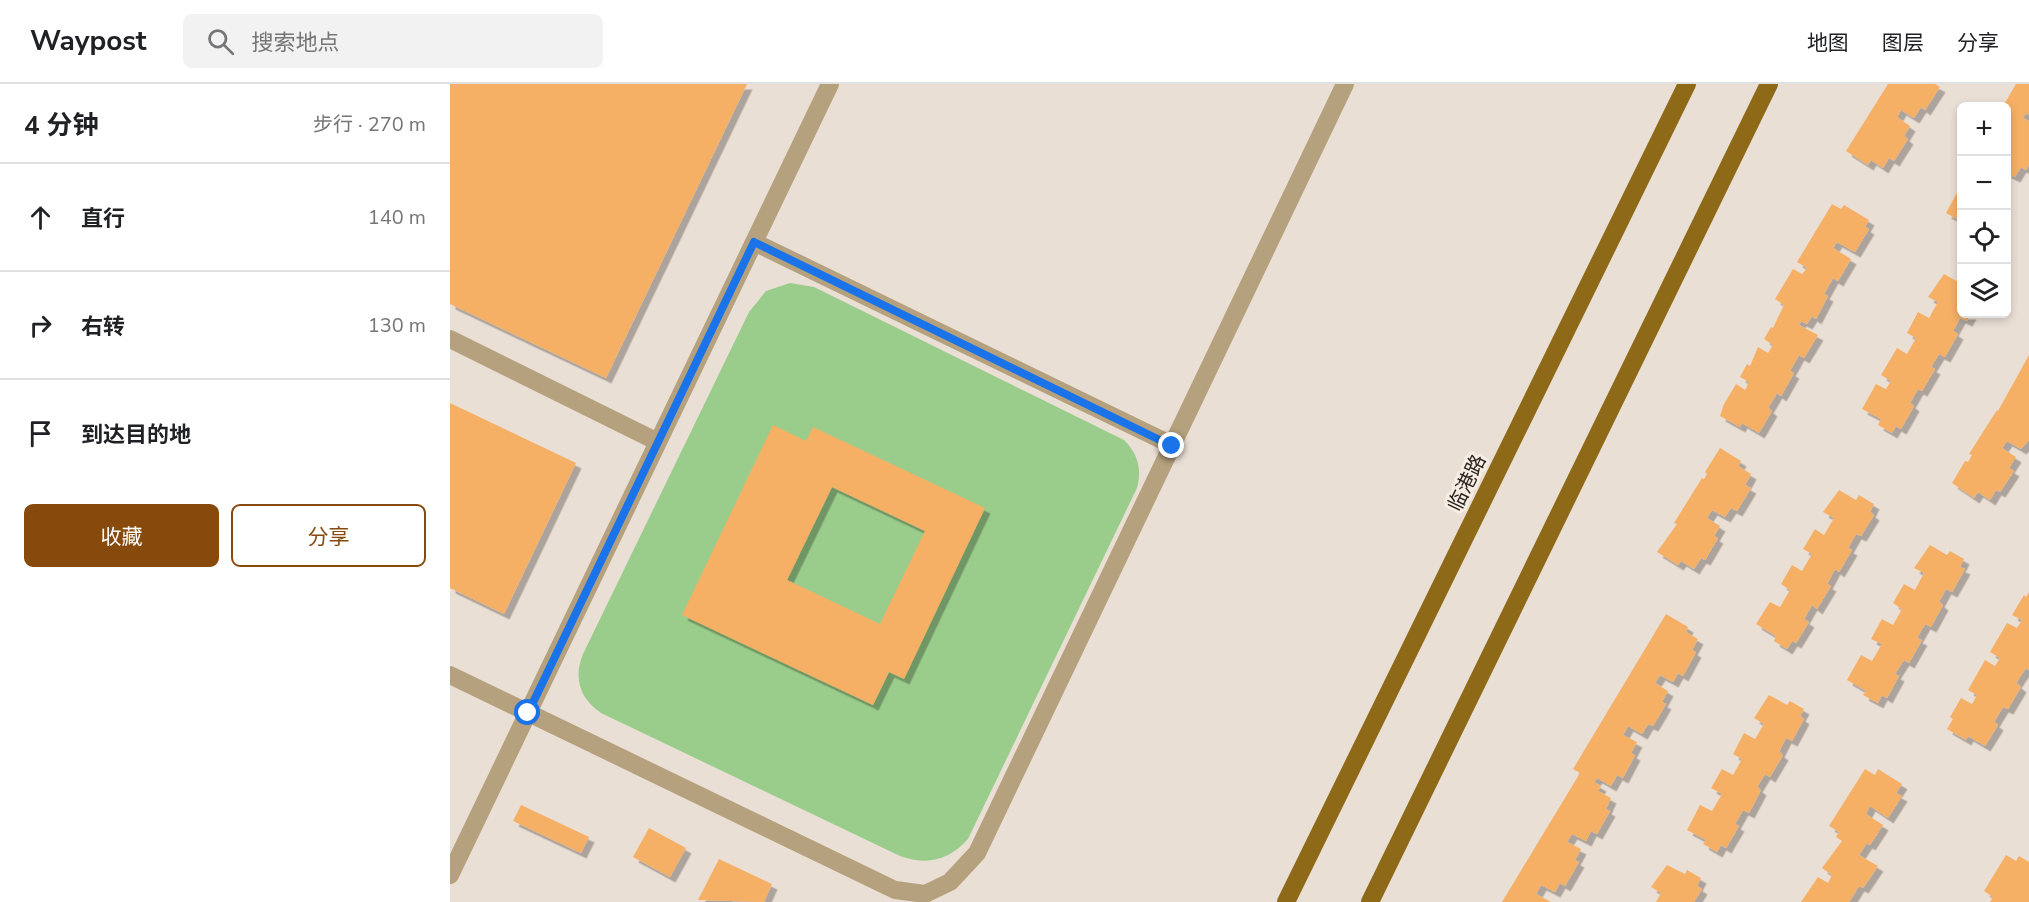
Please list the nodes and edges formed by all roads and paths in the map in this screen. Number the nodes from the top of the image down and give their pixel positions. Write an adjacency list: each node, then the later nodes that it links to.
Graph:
1 (830, 84): 5 (lane)
2 (1345, 84): 8 (lane)
3 (1687, 84): 12 (main road, 临港路)
4 (1769, 84): 13 (main road)
5 (754, 242): 7 (lane); 8 (lane)
6 (450, 339): 7 (lane)
7 (658, 442): 10 (lane)
8 (1172, 446): 10 (lane)
9 (450, 675): 10 (lane)
10 (528, 713): 11 (lane)
11 (450, 875)
12 (1286, 902)
13 (1371, 902)

